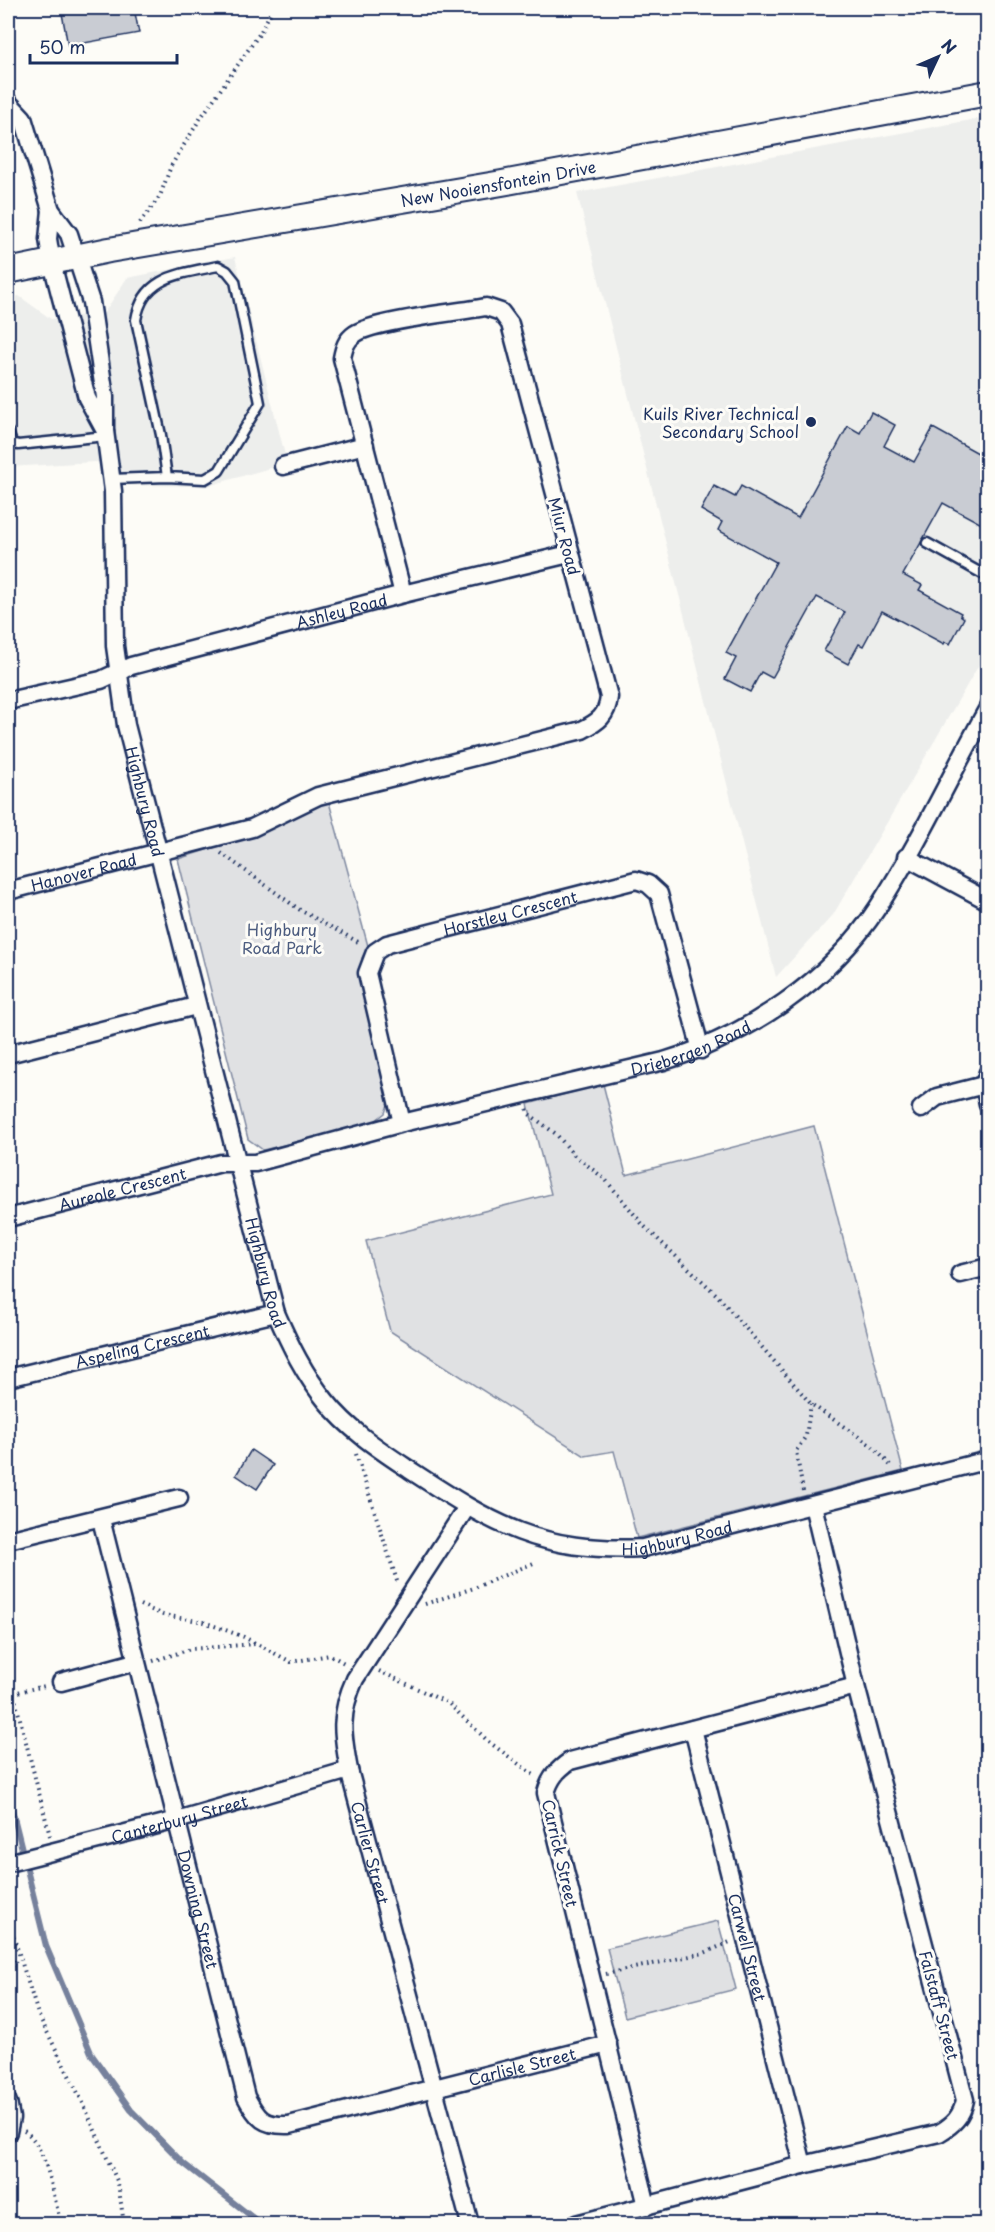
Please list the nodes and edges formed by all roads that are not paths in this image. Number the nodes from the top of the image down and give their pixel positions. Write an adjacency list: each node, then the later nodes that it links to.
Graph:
1 (987, 93): 4 (street, New Nooiensfontein Drive)
2 (8, 102): 3 (street)
3 (51, 210): 4 (street, Highbury Road); 5 (street, Highbury Road)
4 (77, 257): 5 (street, New Nooiensfontein Drive); 8 (street, Highbury Road)
5 (52, 263): 6 (street, New Nooiensfontein Drive); 8 (street, Highbury Road)
6 (8, 271)
7 (8, 432): 8 (lane)
8 (105, 434): 12 (street, Highbury Road)
9 (365, 445): 10 (street); 14 (street, Miur Road); 16 (street, Miur Road)
10 (283, 466)
11 (167, 477): 11 (lane); 12 (lane)
12 (111, 479): 17 (street, Highbury Road)
13 (927, 543): 15 (lane)
14 (569, 554): 16 (street, Ashley Road); 20 (street, Miur Road)
15 (987, 577)
16 (403, 594): 17 (street, Ashley Road)
17 (118, 673): 18 (street, Ashley Road); 20 (street, Highbury Road)
18 (8, 702)
19 (987, 708): 21 (street, Driebergen Road)
20 (159, 853): 22 (street, Hanover Road); 24 (street, Highbury Road)
21 (906, 857): 23 (street); 25 (street, Driebergen Road)
22 (8, 891)
23 (987, 901)
24 (196, 1006): 26 (street); 31 (street, Highbury Road)
25 (701, 1050): 30 (street, Driebergen Road); 30 (street, Horstley Crescent)
26 (8, 1054)
27 (986, 1078): 28 (street); 29 (street)
28 (987, 1104)
29 (921, 1109)
30 (402, 1123): 31 (street, Driebergen Road)
31 (239, 1164): 32 (street, Aureole Crescent); 35 (street, Highbury Road)
32 (8, 1218)
33 (987, 1267): 34 (street)
34 (960, 1274)
35 (276, 1313): 36 (street, Aspeling Crescent); 40 (street, Highbury Road)
36 (8, 1378)
37 (987, 1460): 39 (street, Highbury Road)
38 (179, 1498): 41 (street)
39 (809, 1506): 40 (street, Highbury Road); 45 (street, Falstaff Street)
40 (467, 1508): 47 (street, Carlier Street)
41 (101, 1519): 42 (street); 43 (street, Downing Street)
42 (8, 1540)
43 (135, 1662): 44 (street); 48 (street, Downing Street)
44 (62, 1682)
45 (856, 1686): 46 (street, Carrick Street); 54 (street, Falstaff Street)
46 (693, 1729): 50 (street, Carrick Street); 54 (street, Carwell Street)
47 (349, 1770): 48 (street, Canterbury Street); 51 (street, Carlier Street)
48 (177, 1820): 49 (street, Canterbury Street); 51 (street, Downing Street)
49 (9, 1862)
50 (608, 2044): 51 (street, Carlisle Street); 55 (street, Carrick Street)
51 (436, 2089): 56 (street, Carlier Street)
52 (8, 2102): 53 (street)
53 (9, 2128)
54 (803, 2165): 55 (street, Falstaff Street)
55 (647, 2206): 57 (street, Falstaff Street)
56 (470, 2224)
57 (576, 2224)

